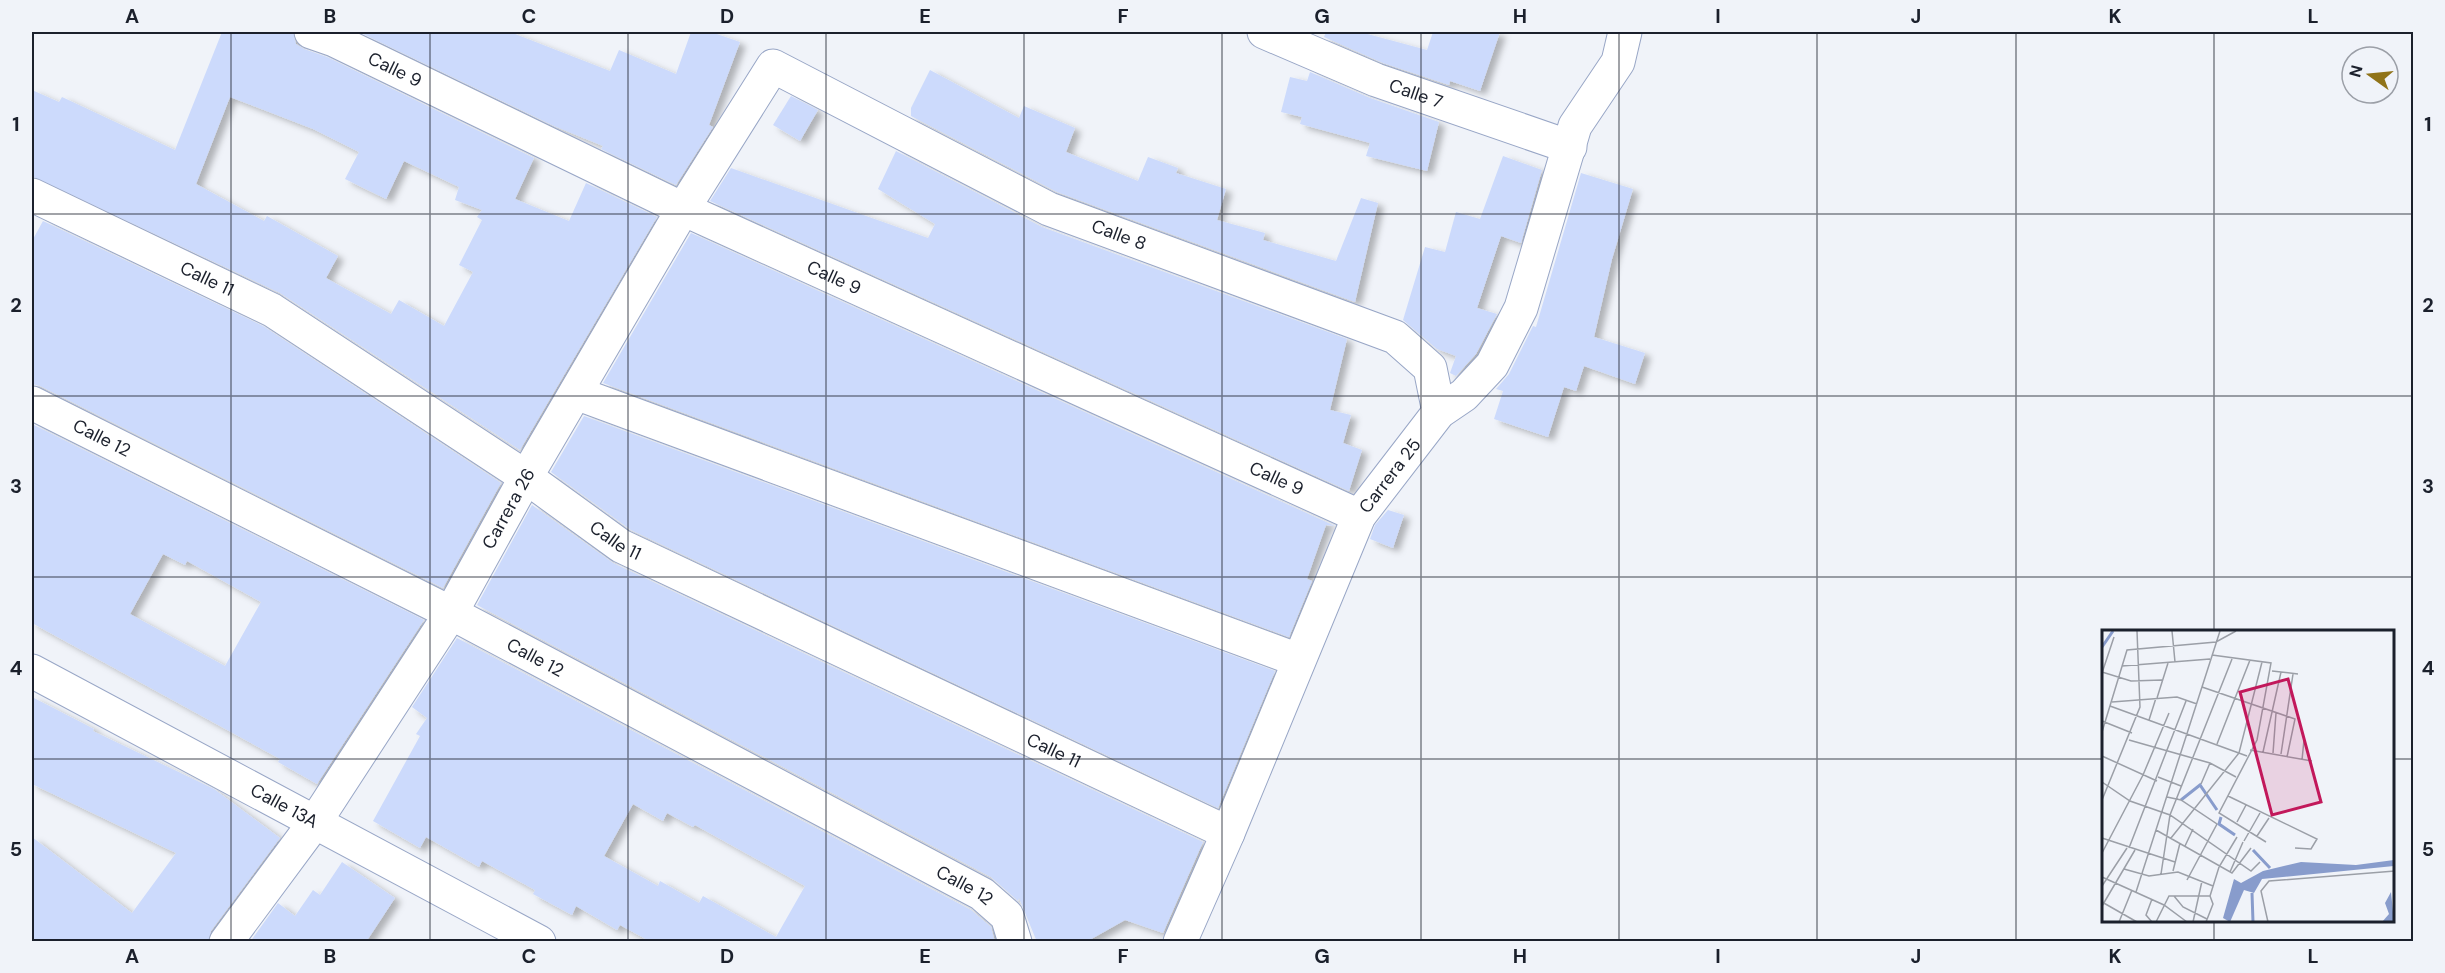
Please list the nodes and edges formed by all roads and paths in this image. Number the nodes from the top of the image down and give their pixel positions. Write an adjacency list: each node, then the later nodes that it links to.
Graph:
1 (311, 32): 7 (street, Calle 9)
2 (1264, 32): 5 (street, Calle 7)
3 (1625, 32): 5 (street, Carrera 25)
4 (773, 66): 7 (street, Carrera 26); 10 (street, Calle 8)
5 (1570, 147): 10 (street, Carrera 25)
6 (32, 195): 11 (street, Calle 11)
7 (683, 208): 8 (street, Carrera 26); 12 (street, Calle 9)
8 (576, 393): 11 (street, Carrera 26); 14 (street)
9 (32, 403): 13 (street, Calle 12)
10 (1439, 412): 12 (street, Carrera 25)
11 (526, 477): 13 (street, Carrera 26); 17 (street, Calle 11)
12 (1359, 516): 14 (street, Carrera 25)
13 (451, 613): 16 (street, Carrera 26); 20 (street, Calle 12)
14 (1298, 660): 17 (street, Carrera 25)
15 (32, 671): 16 (street, Calle 13A)
16 (315, 822): 18 (street, Carrera 26); 19 (street, Calle 13A)
17 (1228, 833): 21 (street, Carrera 25)
18 (226, 942)
19 (539, 942)
20 (1015, 942)
21 (1180, 942)

